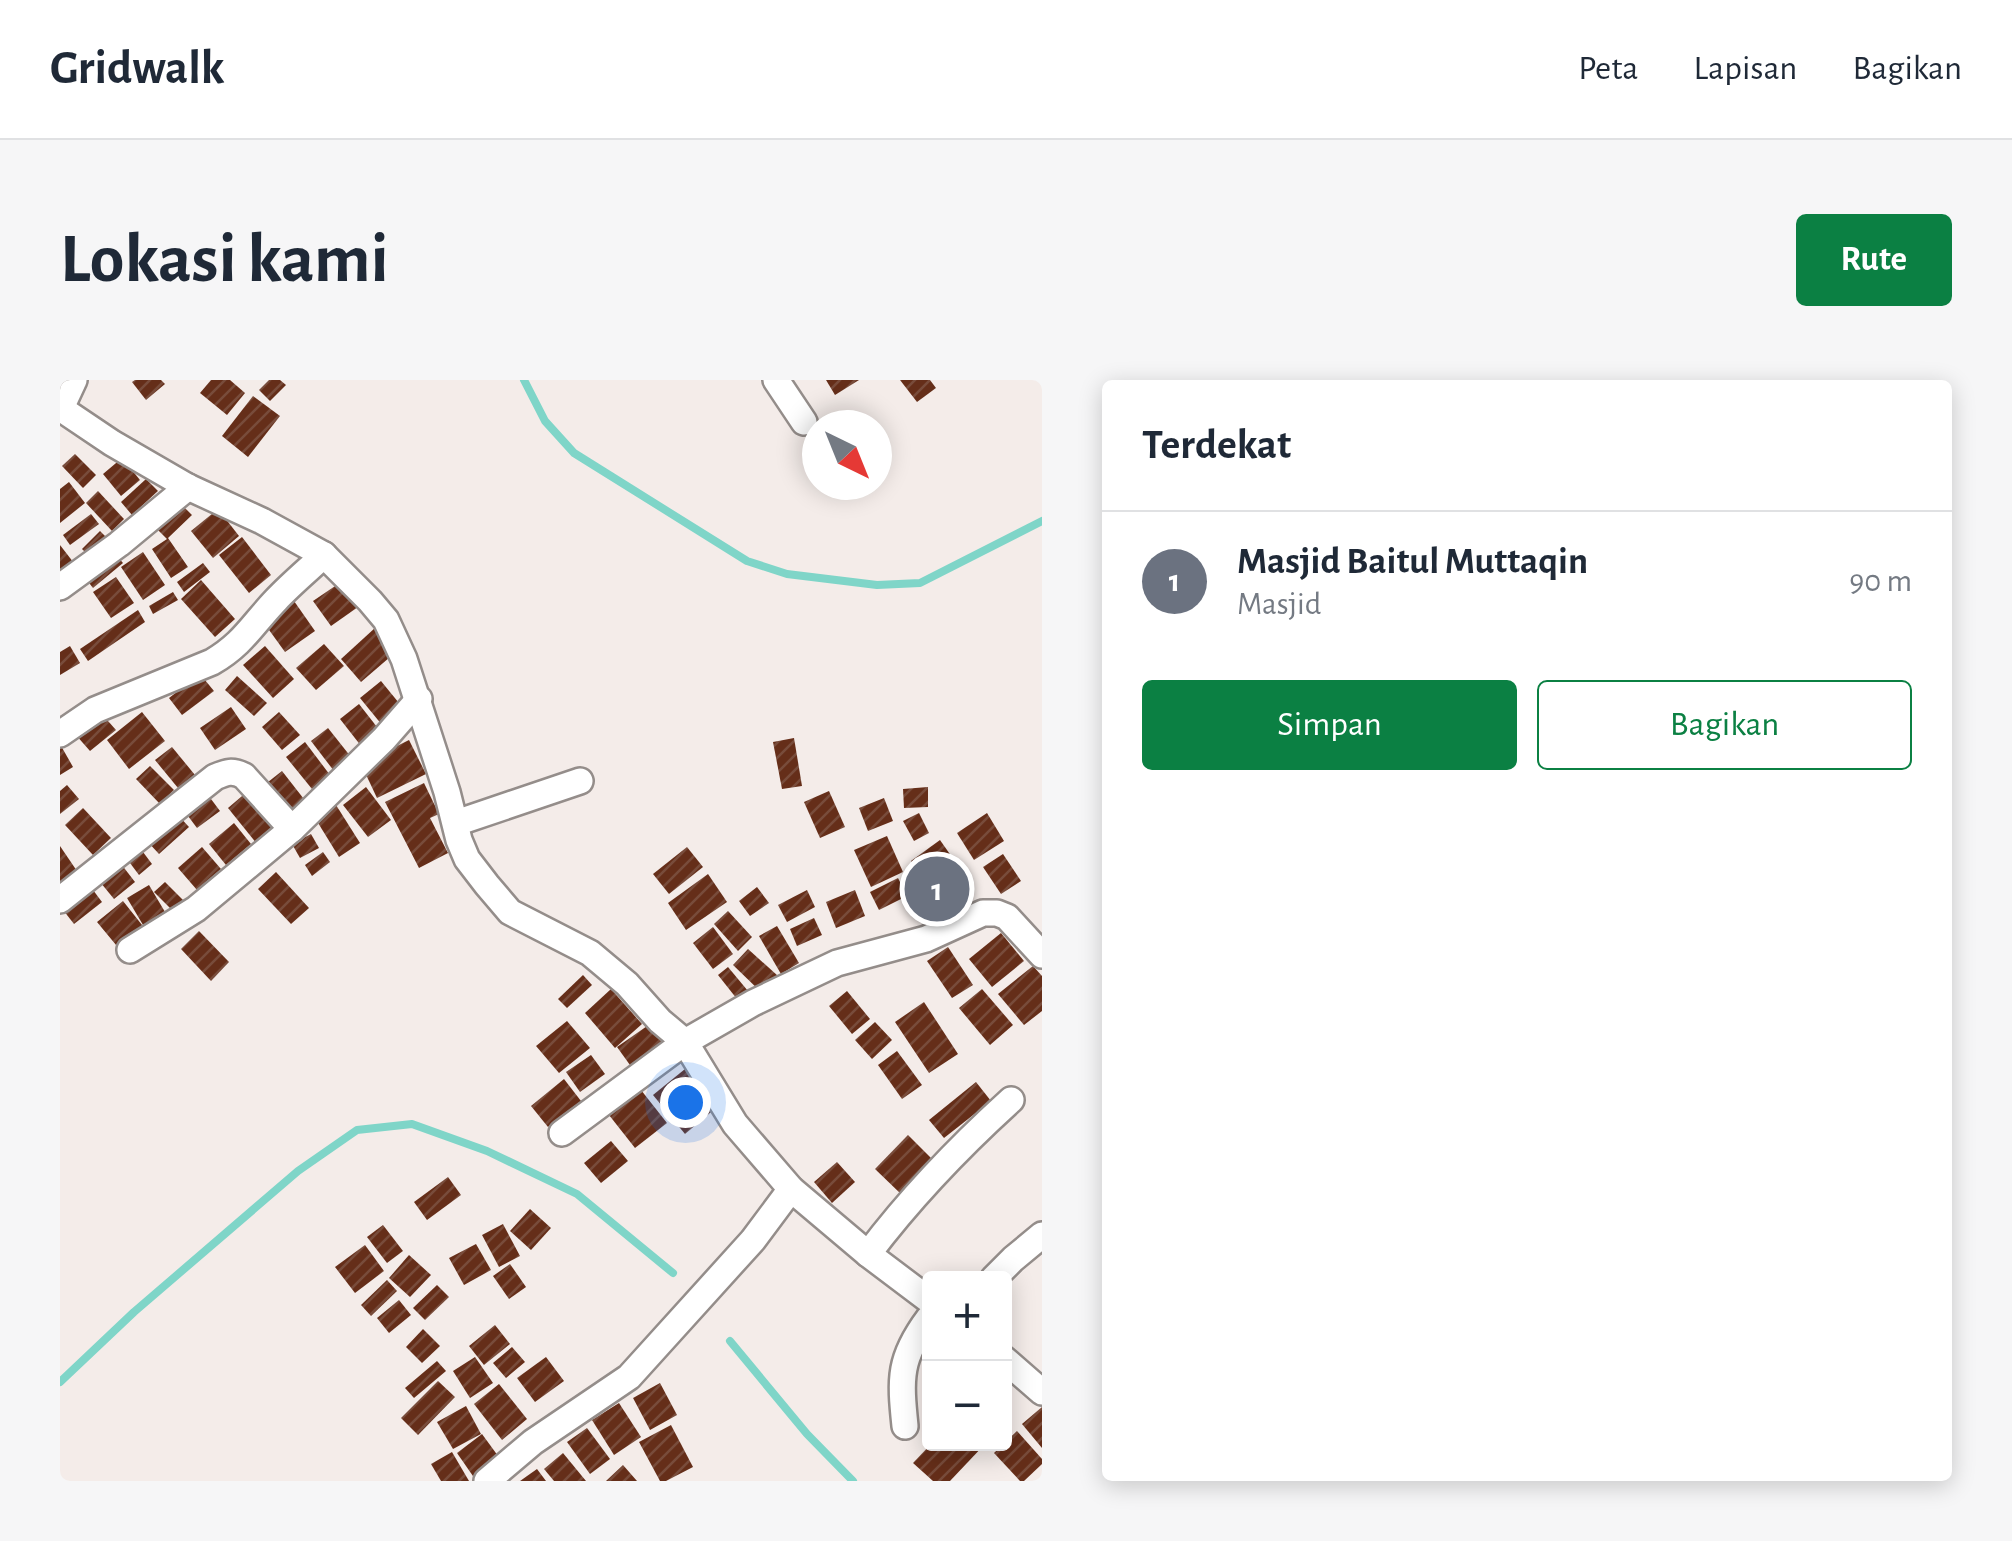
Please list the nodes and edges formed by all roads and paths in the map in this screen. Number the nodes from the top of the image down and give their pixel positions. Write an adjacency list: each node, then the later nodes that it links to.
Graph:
1 (74, 380): 3 (street)
2 (776, 380): 4 (street)
3 (61, 408): 5 (street)
4 (802, 419)
5 (188, 488): 6 (street); 7 (street)
6 (324, 555): 8 (street); 9 (street)
7 (60, 587)
8 (419, 699): 11 (street); 12 (street)
9 (60, 734)
10 (580, 781): 11 (street)
11 (456, 823): 16 (street)
12 (292, 829): 13 (street); 14 (street)
13 (60, 900)
14 (130, 950)
15 (1042, 954): 16 (street)
16 (685, 1042): 18 (street); 19 (street)
17 (1010, 1100): 21 (street)
18 (562, 1134)
19 (791, 1189): 21 (street); 28 (street)
20 (1042, 1236): 22 (street)
21 (868, 1254): 23 (street)
22 (1002, 1271)
23 (922, 1294)
24 (922, 1330): 27 (street)
25 (1006, 1361): 26 (street)
26 (1042, 1392)
27 (904, 1426)
28 (486, 1481)

